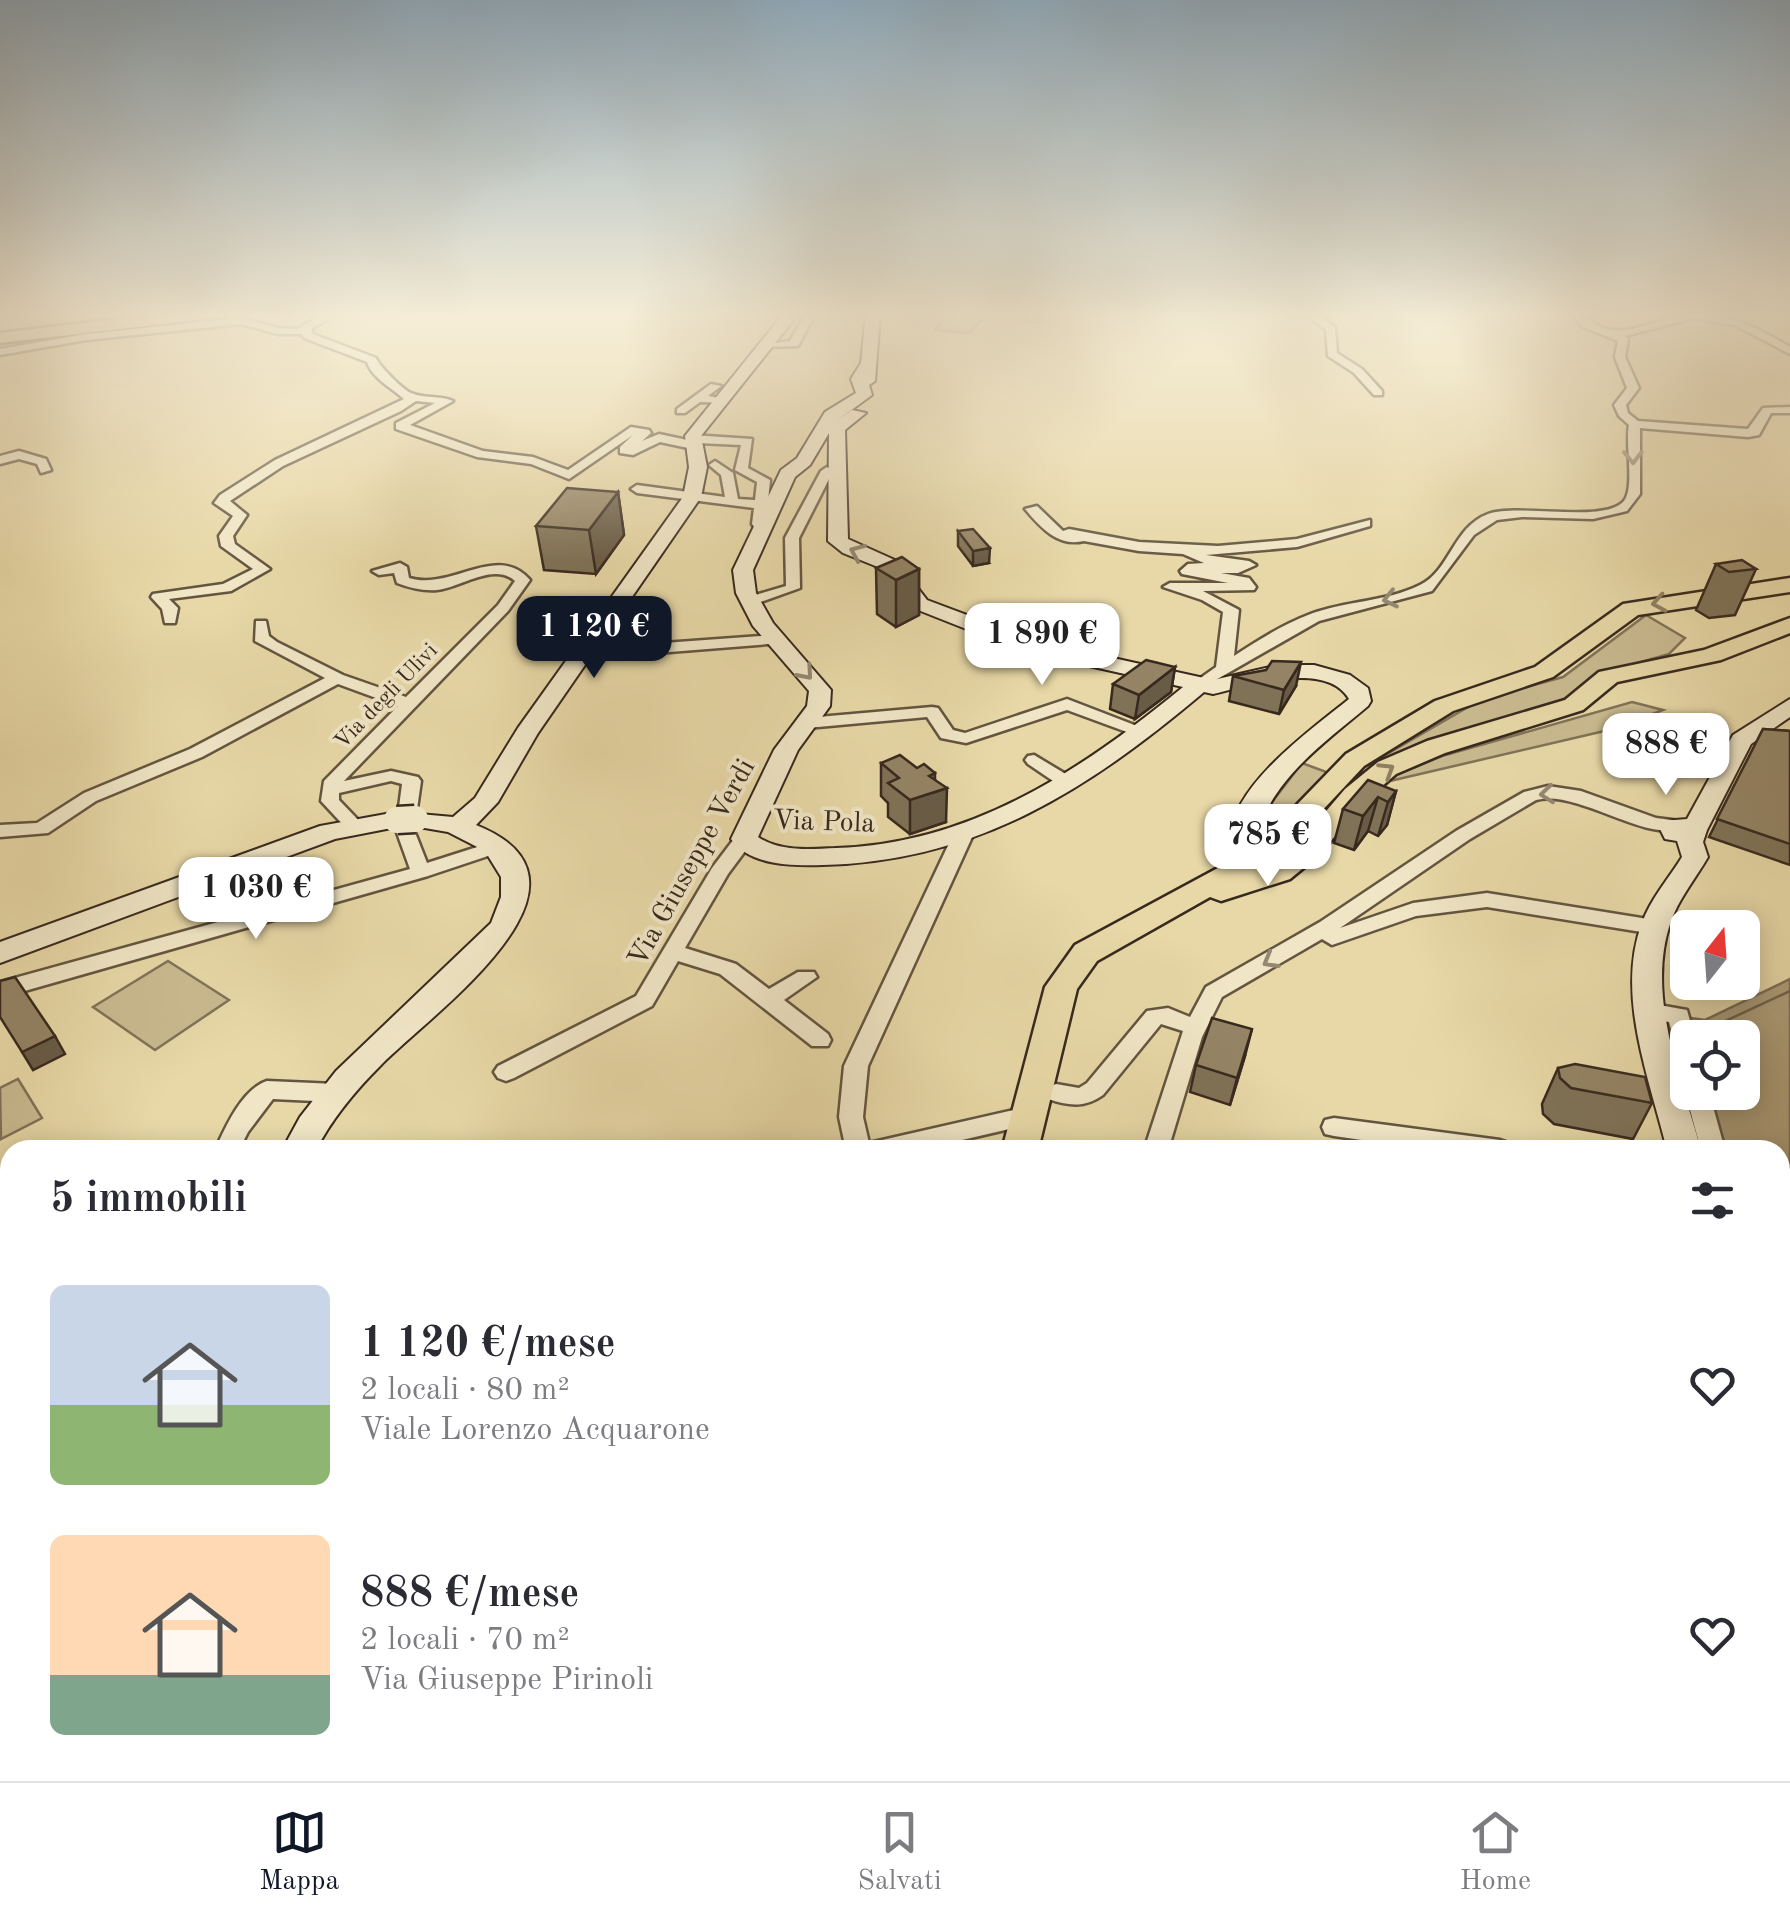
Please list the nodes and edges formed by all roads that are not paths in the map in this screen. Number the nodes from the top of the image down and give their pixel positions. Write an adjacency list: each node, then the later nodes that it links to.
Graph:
1 (408, 396): 7 (street)
2 (707, 396): 9 (street)
3 (718, 396): 12 (street)
4 (862, 396): 20 (street)
5 (875, 396): 34 (street, one-way to 5)
6 (1627, 396): 10 (street)
7 (414, 398): 12 (street); 27 (street)
8 (1790, 410): 10 (street)
9 (681, 411)
10 (1635, 424): 32 (street, one-way to 32)
11 (0, 460): 13 (street)
12 (702, 468): 15 (street); 16 (street); 16 (street); 17 (street); 31 (street)
13 (45, 470)
14 (827, 471): 26 (street)
15 (638, 489)
16 (732, 503): 17 (street)
17 (761, 506): 20 (street)
18 (1032, 509): 22 (street)
19 (1365, 523): 23 (street)
20 (762, 528): 26 (street)
21 (1069, 534): 22 (street)
22 (1094, 541): 23 (street)
23 (1189, 552): 32 (street)
24 (379, 571): 35 (street, Via degli Ulivi)
25 (1790, 585): 52 (main road, one-way to 52)
26 (750, 601): 30 (street, Via Giuseppe Verdi)
27 (170, 620)
28 (260, 624): 33 (street)
29 (1790, 626): 52 (main road, one-way to 29)
30 (776, 640): 31 (street); 37 (street, Via Giuseppe Verdi, one-way to 37)
31 (581, 654): 45 (street)
32 (1224, 669): 34 (street)
33 (337, 678): 35 (street); 47 (street)
34 (1200, 684): 38 (street, Via Pola); 52 (street)
35 (408, 703): 43 (street, Via degli Ulivi)
36 (1790, 706): 39 (street)
37 (807, 723): 38 (street); 49 (street, Via Giuseppe Verdi)
38 (1141, 731): 42 (street, Via Pola)
39 (1747, 733): 40 (street); 46 (street)
40 (1776, 739)
41 (1034, 760): 42 (street)
42 (1068, 783): 48 (street, Via Pola)
43 (328, 790): 44 (street, Via degli Ulivi); 51 (street, Via degli Ulivi)
44 (354, 825): 45 (street); 56 (street)
45 (460, 825): 50 (street)
46 (1687, 828): 53 (street); 62 (street, one-way to 62)
47 (0, 831)
48 (963, 835): 49 (street, Via Pola); 72 (street)
49 (744, 839): 55 (street, Via Giuseppe Verdi)
50 (496, 847): 51 (street); 65 (street)
51 (421, 872): 58 (street)
52 (1250, 875): 68 (main road)
53 (1654, 926): 54 (street); 60 (street)
54 (1332, 938)
55 (671, 951): 59 (street); 64 (street, Via Giuseppe Verdi)
56 (0, 953)
57 (806, 977): 59 (street)
58 (0, 990)
59 (771, 998): 63 (street)
60 (1648, 1011): 61 (street); 77 (street)
61 (1680, 1020)
62 (1196, 1028): 66 (street); 75 (street)
63 (820, 1040)
64 (506, 1072)
65 (336, 1093): 70 (street); 71 (street)
66 (1056, 1093)
67 (1702, 1110): 78 (street)
68 (1027, 1116): 73 (street); 74 (main road)
69 (1334, 1127): 76 (street)
70 (231, 1140)
71 (304, 1140)
72 (856, 1140)
73 (921, 1140)
74 (1022, 1140)
75 (1159, 1140)
76 (1428, 1140)
77 (1680, 1140)
78 (1711, 1140)

